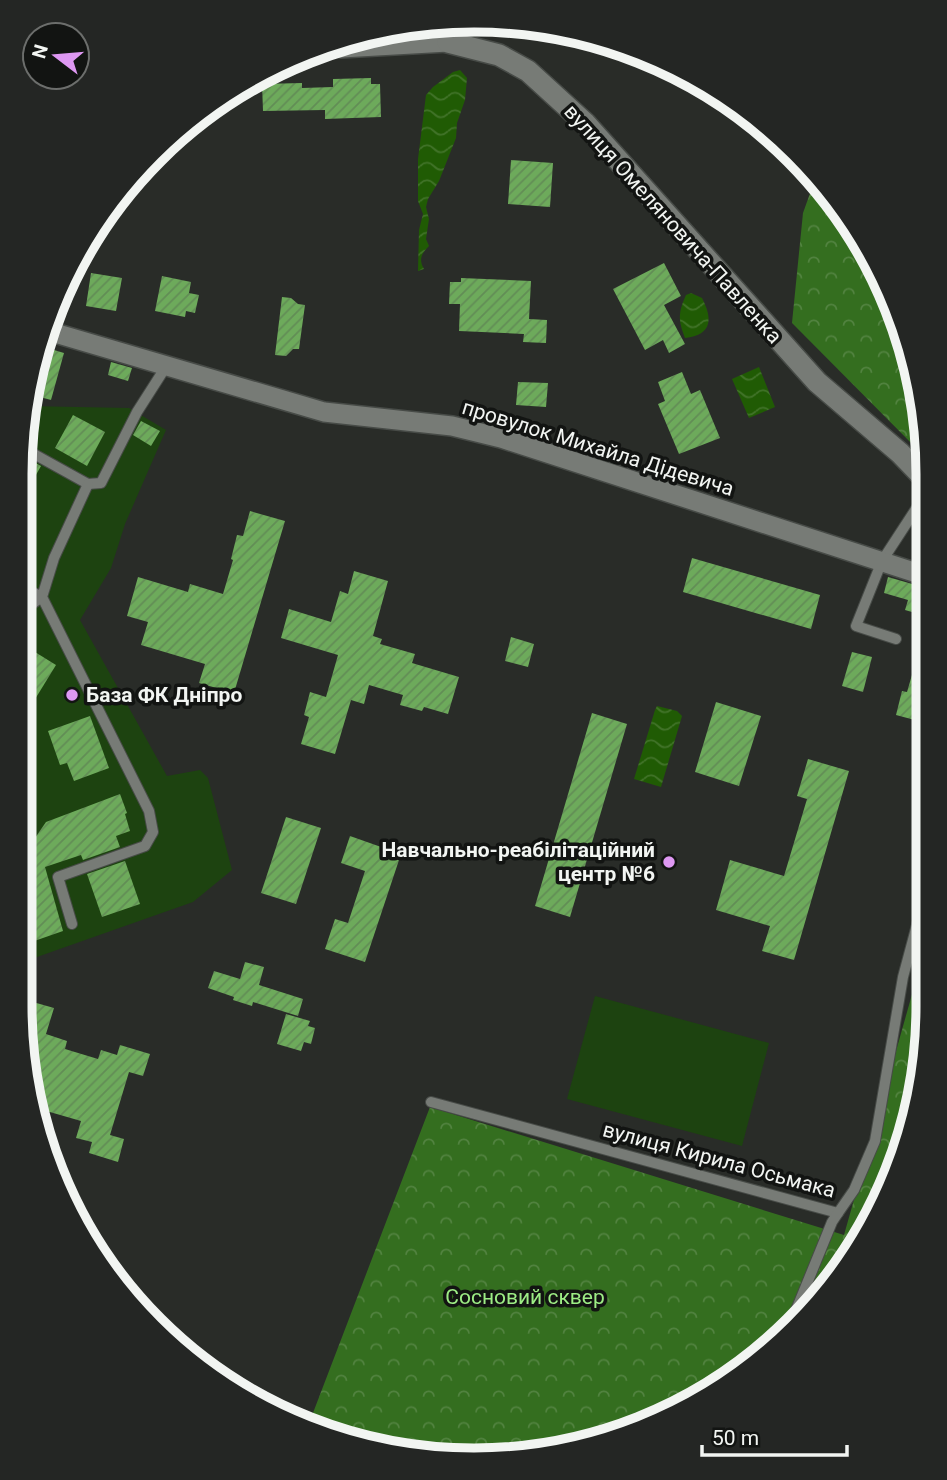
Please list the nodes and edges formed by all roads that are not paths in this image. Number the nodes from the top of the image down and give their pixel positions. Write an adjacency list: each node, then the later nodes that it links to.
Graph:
1 (446, 32): 2 (lane)
2 (448, 42): 3 (street, вулиця Омеляновича-Павленка); 7 (street, вулиця Омеляновича-Павленка)
3 (359, 47)
4 (54, 333): 5 (street, провулок Михайла Дідевича)
5 (167, 365): 8 (lane); 10 (street, провулок Михайла Дідевича)
6 (32, 453): 8 (lane)
7 (916, 469)
8 (88, 484): 13 (lane)
9 (916, 509): 10 (lane)
10 (882, 561): 11 (street, провулок Михайла Дідевича); 15 (lane)
11 (916, 573)
12 (32, 592): 13 (lane)
13 (42, 597): 14 (lane); 16 (lane)
14 (32, 604)
15 (896, 639)
16 (72, 924)
17 (916, 929): 19 (lane, вулиця Кирила Осьмака)
18 (431, 1102): 19 (lane, вулиця Кирила Осьмака)
19 (838, 1213): 20 (lane)
20 (797, 1307)

